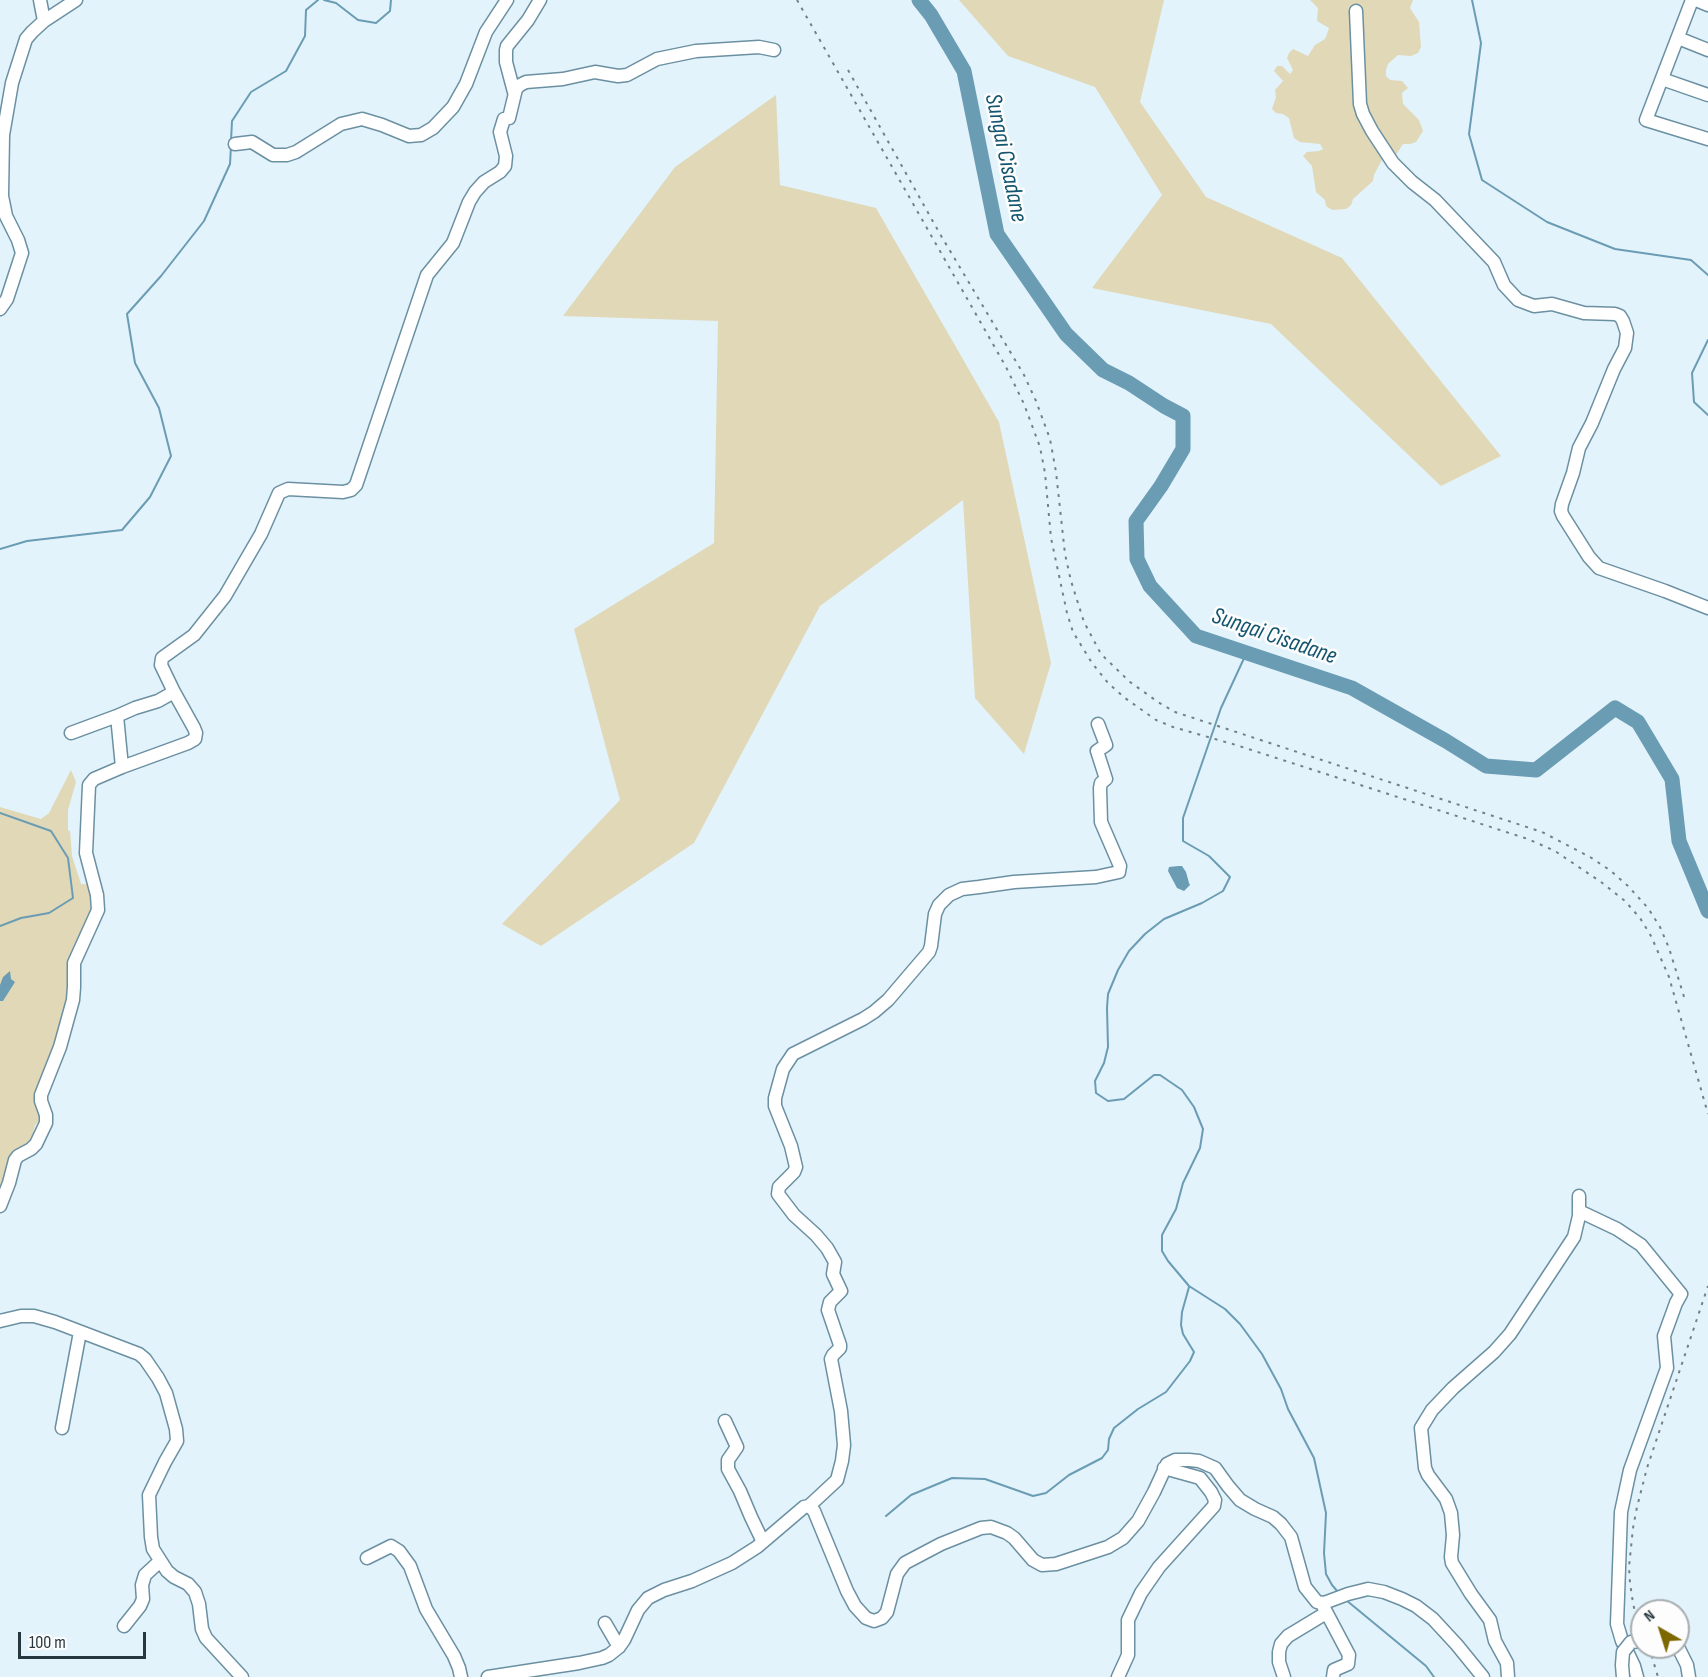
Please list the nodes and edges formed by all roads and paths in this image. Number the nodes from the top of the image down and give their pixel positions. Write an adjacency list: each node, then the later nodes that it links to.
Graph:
1 (40, 0): 8 (street)
2 (76, 0): 8 (street)
3 (507, 0): 16 (street)
4 (540, 0): 13 (street)
5 (1694, 0): 6 (street); 9 (street)
6 (1708, 5)
7 (1356, 11): 18 (street)
8 (44, 21): 17 (street)
9 (1678, 38): 11 (street); 12 (street)
10 (774, 50): 13 (street)
11 (1708, 50)
12 (1662, 79): 14 (street); 15 (street)
13 (514, 92): 19 (street)
14 (1708, 95)
15 (1708, 139)
16 (235, 144)
17 (0, 309)
18 (1708, 608)
19 (174, 692): 20 (street); 23 (street)
20 (117, 716): 22 (street); 23 (street)
21 (1098, 724): 32 (street)
22 (70, 733)
23 (122, 767): 25 (street)
24 (1579, 1196): 26 (street)
25 (0, 1206)
26 (1579, 1211): 49 (street); 51 (street)
27 (0, 1321): 28 (street)
28 (80, 1332): 30 (street); 35 (street)
29 (725, 1421): 33 (street)
30 (62, 1428)
31 (1164, 1468): 32 (street); 36 (street); 45 (street)
32 (809, 1506): 33 (street)
33 (763, 1542): 40 (street)
34 (367, 1558): 43 (street)
35 (160, 1561): 38 (street); 42 (street)
36 (1324, 1608): 46 (street); 47 (street); 48 (street)
37 (605, 1623): 40 (street)
38 (124, 1626)
39 (1630, 1643): 50 (street, bridge)
40 (619, 1647): 44 (street)
41 (1684, 1659): 52 (street)
42 (242, 1677)
43 (461, 1677)
44 (488, 1677)
45 (1118, 1677)
46 (1284, 1677)
47 (1334, 1677)
48 (1483, 1677)
49 (1508, 1677)
50 (1623, 1677)
51 (1637, 1677)
52 (1689, 1677)

